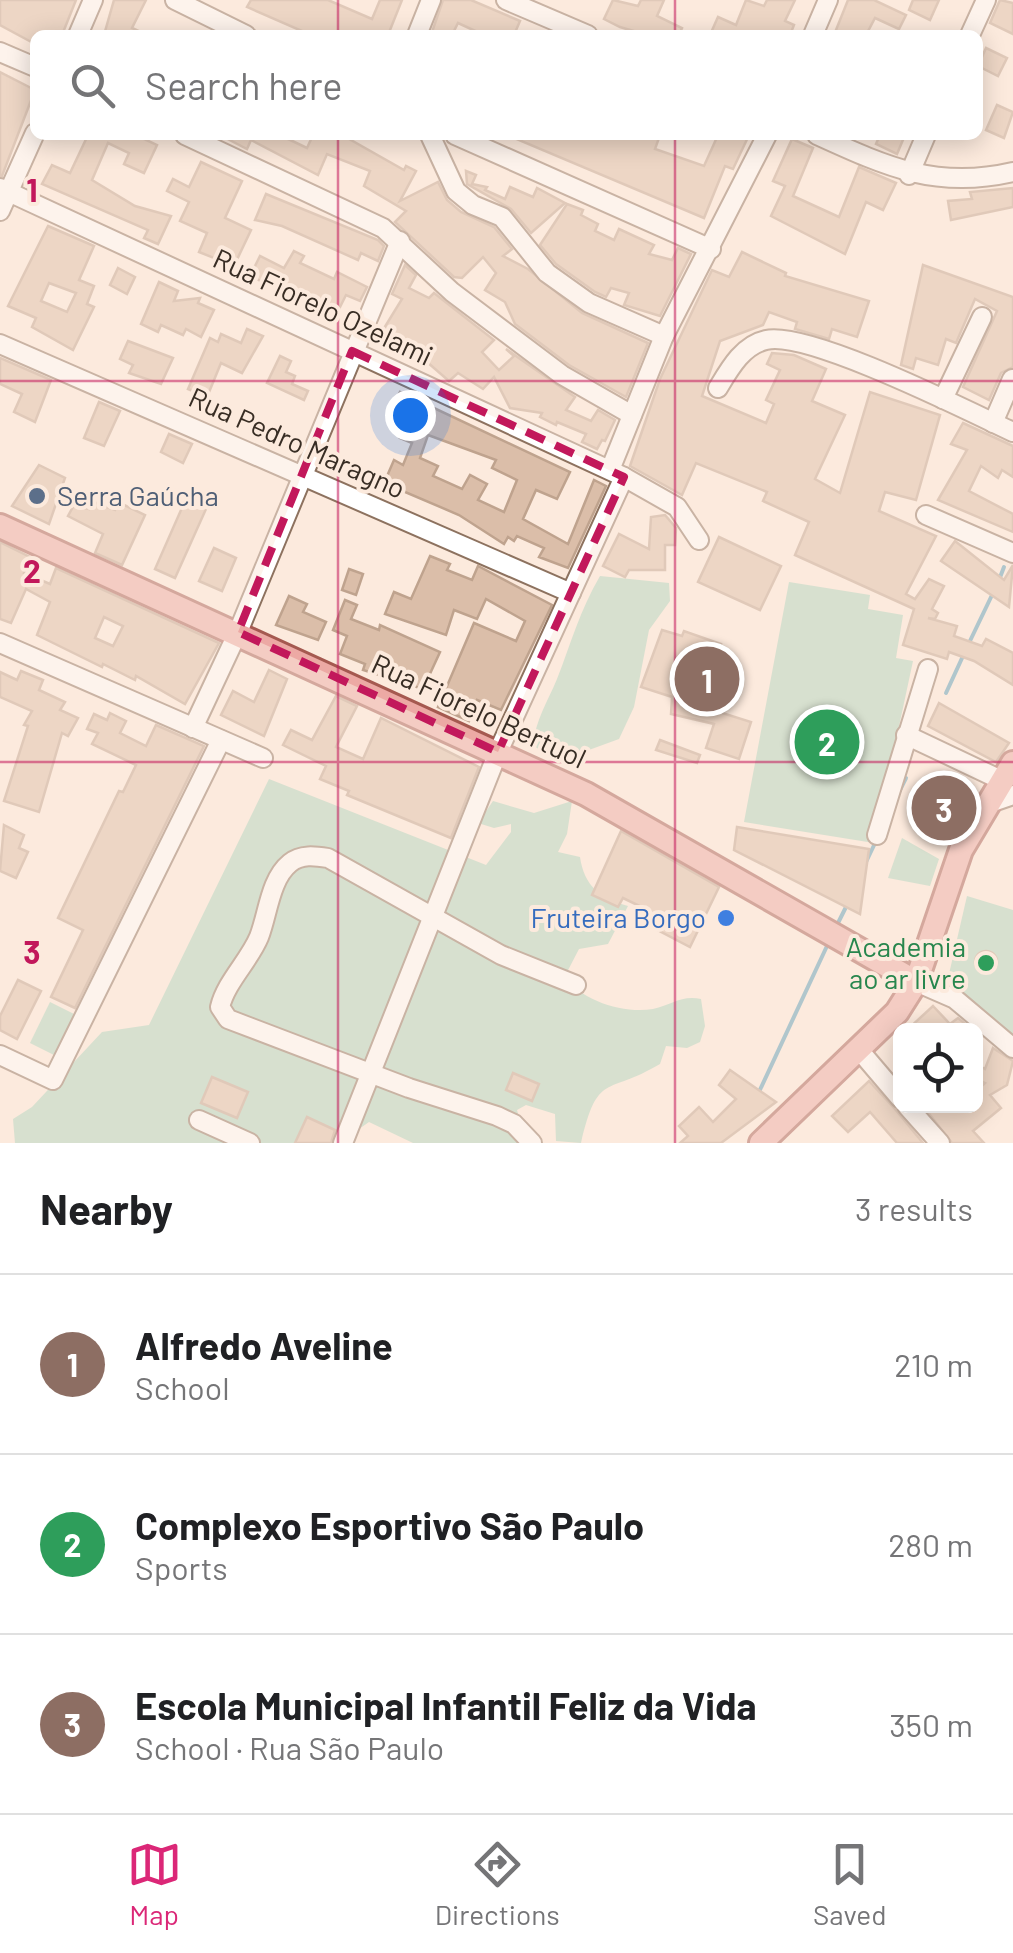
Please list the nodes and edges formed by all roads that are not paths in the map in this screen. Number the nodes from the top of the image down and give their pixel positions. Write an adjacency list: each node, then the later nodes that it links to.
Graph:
1 (93, 0): 7 (street)
2 (175, 0): 8 (street)
3 (432, 0): 9 (street)
4 (506, 0): 10 (street)
5 (828, 0): 11 (street)
6 (986, 0): 12 (street)
7 (80, 30)
8 (236, 30)
9 (419, 30)
10 (576, 30)
11 (814, 30)
12 (972, 30)
13 (0, 52): 14 (street)
14 (30, 66)
15 (31, 140): 24 (street)
16 (195, 140): 26 (street)
17 (432, 140): 29 (street)
18 (466, 140): 27 (street)
19 (765, 140): 27 (street)
20 (828, 140): 23 (street)
21 (924, 140): 23 (street)
22 (1013, 172): 23 (street)
23 (908, 175)
24 (4, 190): 25 (street); 31 (street, Rua Fiorelo Ozelami)
25 (0, 212)
26 (400, 241): 31 (street); 35 (street)
27 (711, 249): 29 (street)
28 (982, 317): 34 (street)
29 (664, 336): 35 (street)
30 (0, 344): 39 (street, Rua Pedro Maragno)
31 (352, 351): 38 (street, Rua Fiorelo Ozelami); 39 (street)
32 (1012, 379): 36 (street)
33 (718, 388): 34 (street)
34 (942, 400): 36 (street)
35 (632, 415): 38 (street)
36 (993, 423): 37 (street)
37 (1013, 432)
38 (617, 473): 42 (street, Rua Fiorelo Ozelami); 44 (street)
39 (302, 475): 44 (street, Rua Pedro Maragno); 45 (street)
40 (926, 515): 43 (street)
41 (0, 526): 45 (main road, Rua Fiorelo Bertuol)
42 (699, 540)
43 (1013, 553)
44 (571, 593): 51 (street)
45 (238, 632): 48 (street); 51 (main road, Rua Fiorelo Bertuol)
46 (0, 643): 48 (street)
47 (928, 669): 49 (street)
48 (193, 728): 50 (street)
49 (906, 735): 53 (street); 54 (street)
50 (221, 740): 52 (street); 62 (street)
51 (498, 752): 55 (street); 56 (main road, Rua Fiorelo Bertuol)
52 (263, 758)
53 (1009, 779): 57 (main road)
54 (877, 835)
55 (432, 913): 58 (street); 63 (street); 63 (street)
56 (881, 963): 57 (main road, Rua Fiorelo Bertuol); 59 (main road)
57 (916, 982): 59 (main road); 60 (street)
58 (576, 985)
59 (896, 1012): 61 (main road)
60 (1013, 1048)
61 (860, 1050): 64 (street); 70 (main road)
62 (0, 1055)
63 (373, 1073): 68 (street); 69 (street)
64 (893, 1090)
65 (913, 1113): 71 (street)
66 (199, 1120): 67 (street)
67 (250, 1143)
68 (343, 1143)
69 (532, 1143)
70 (761, 1143)
71 (940, 1143)

